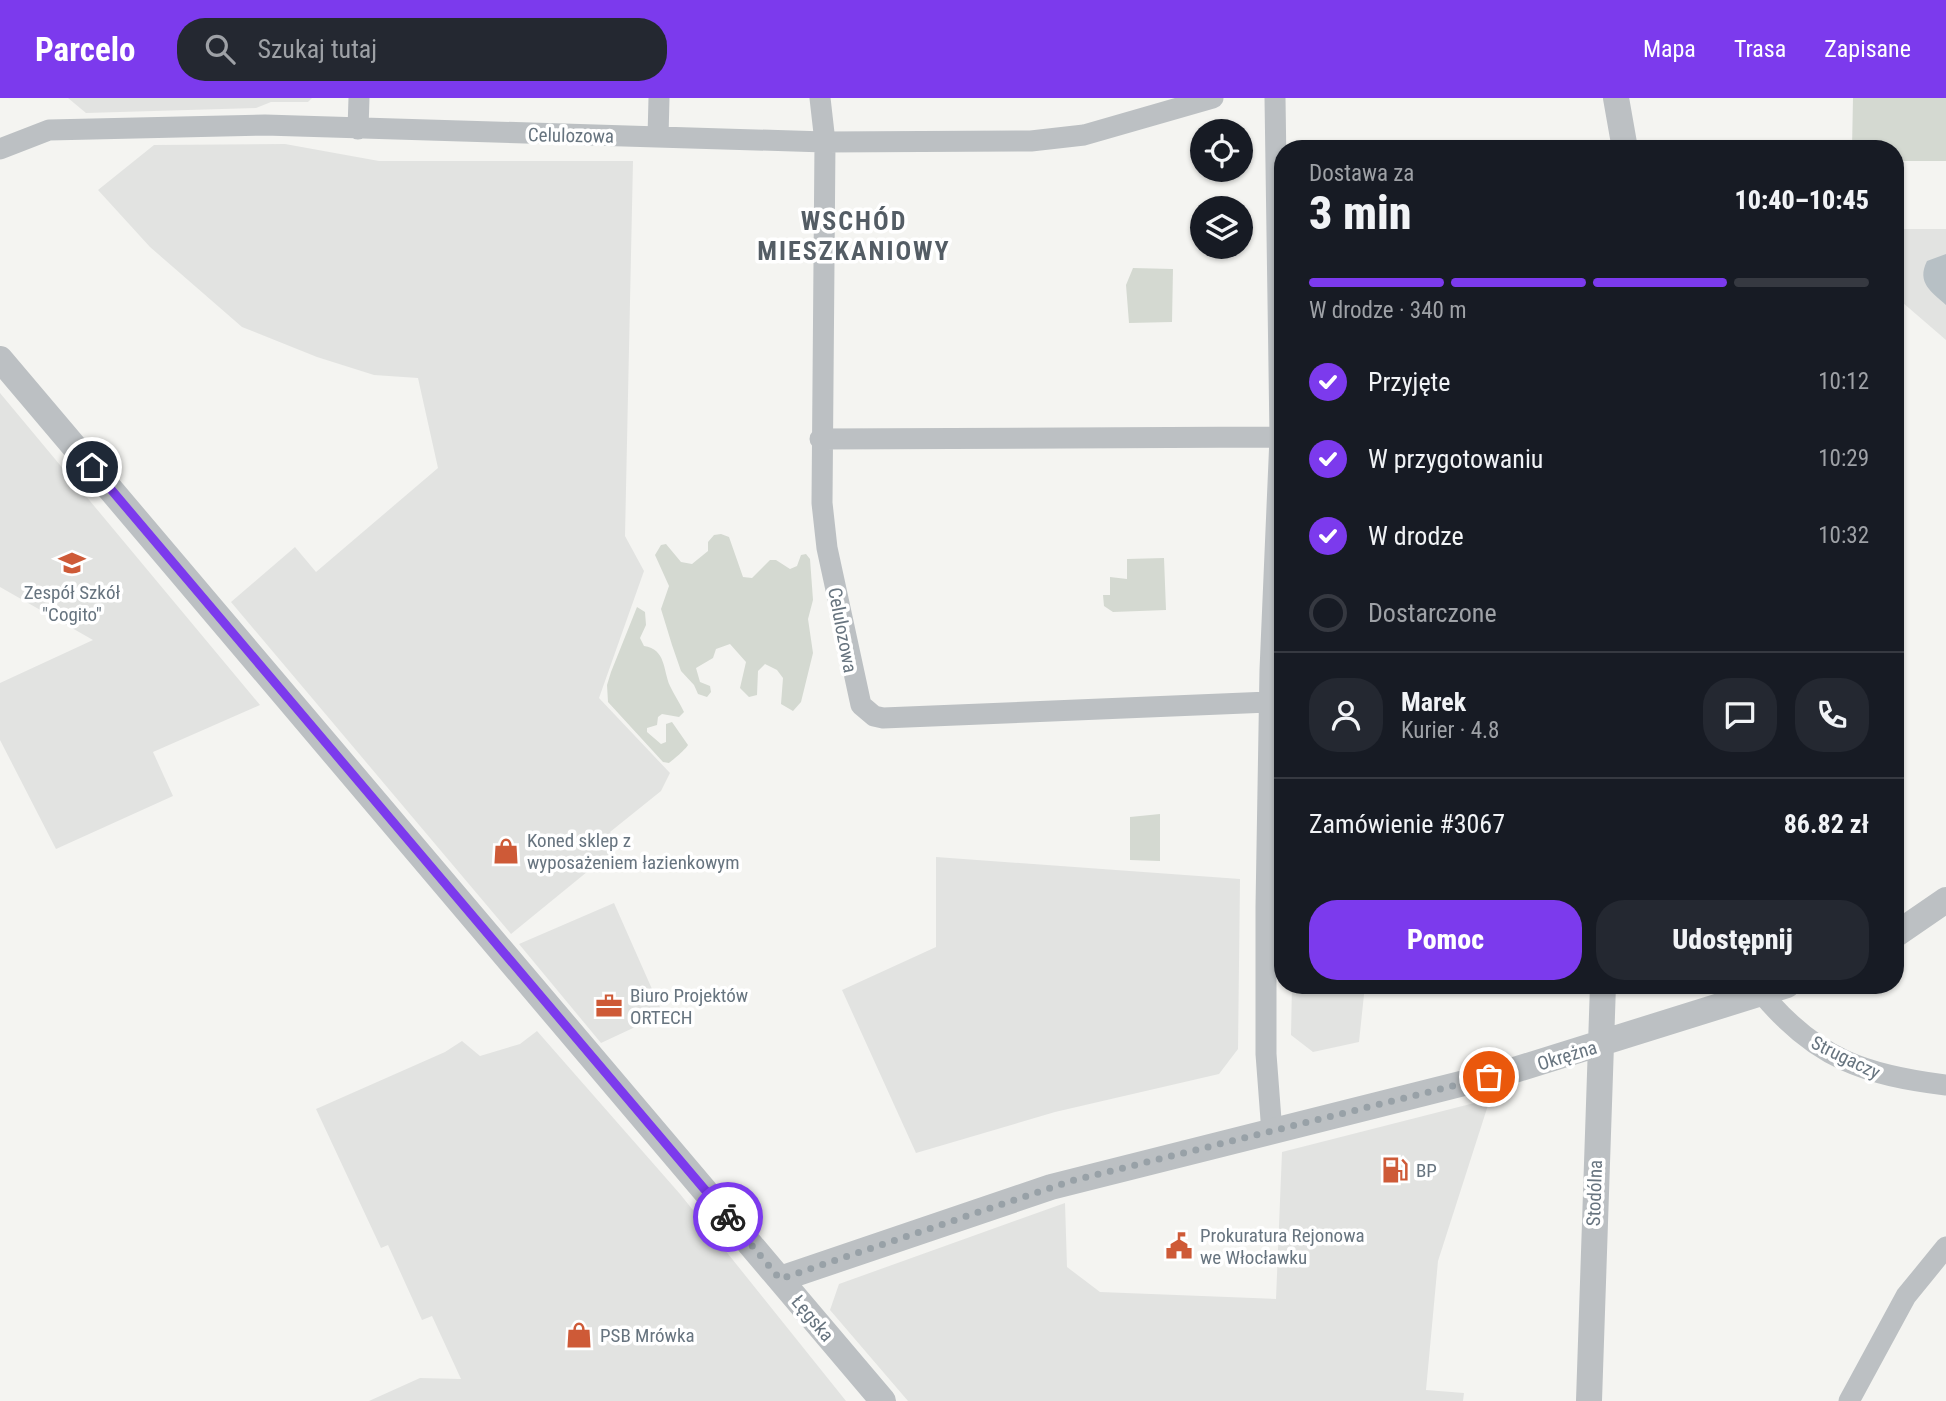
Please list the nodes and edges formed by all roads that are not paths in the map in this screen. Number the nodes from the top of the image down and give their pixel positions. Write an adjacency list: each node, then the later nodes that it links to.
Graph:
1 (359, 98): 7 (street)
2 (659, 98): 8 (street)
3 (820, 98): 11 (street)
4 (1213, 98): 11 (street, Celulozowa)
5 (1275, 98): 9 (street)
6 (1616, 98): 10 (street)
7 (358, 129): 8 (street, Celulozowa); 12 (street, Celulozowa)
8 (658, 137): 11 (street, Celulozowa)
9 (1276, 140)
10 (1623, 140)
11 (825, 142): 15 (street, Celulozowa)
12 (0, 149)
13 (0, 359): 26 (street, Łęgska)
14 (1274, 437): 15 (street)
15 (820, 439): 17 (street, Celulozowa)
16 (1274, 582): 17 (street)
17 (1269, 702): 24 (street)
18 (1946, 900): 19 (street)
19 (1904, 930)
20 (1603, 994): 22 (street, Stodólna)
21 (1763, 995): 22 (street, Okrężna); 23 (street, Strugaczy)
22 (1601, 1045): 24 (street, Okrężna); 28 (street, Stodólna)
23 (1946, 1085)
24 (1272, 1133): 26 (street, Okrężna)
25 (1946, 1247): 29 (street)
26 (780, 1279): 27 (street, Łęgska)
27 (883, 1401)
28 (1589, 1401)
29 (1849, 1401)

